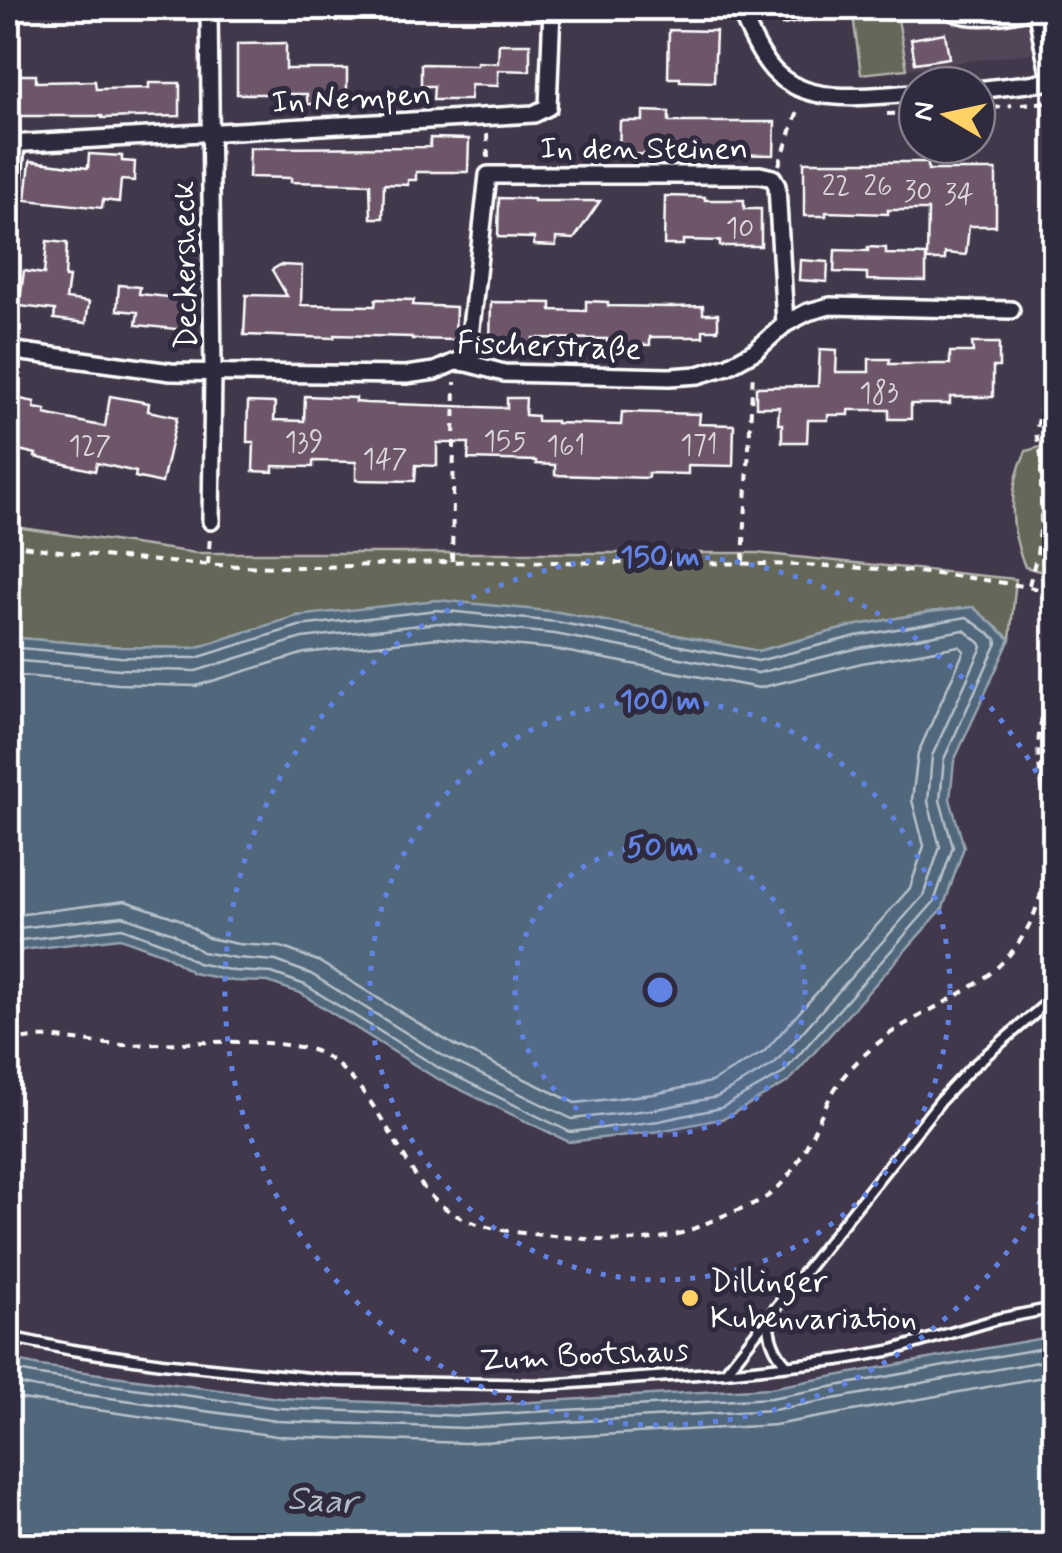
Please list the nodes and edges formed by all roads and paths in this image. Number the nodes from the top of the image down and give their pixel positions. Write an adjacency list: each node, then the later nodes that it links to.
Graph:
1 (208, 8): 14 (street, Deckersheck)
2 (552, 8): 13 (street, In Nempen)
3 (738, 8): 10 (street)
4 (947, 8): 6 (lane)
5 (1046, 8): 6 (lane)
6 (1033, 10): 8 (lane)
7 (997, 82): 8 (street)
8 (1051, 82)
9 (897, 89): 10 (street)
10 (805, 91): 17 (path)
11 (1054, 102): 12 (path)
12 (997, 107)
13 (490, 117): 14 (street, In Nempen); 16 (path)
14 (210, 132): 15 (street, In Nempen); 24 (street, Deckersheck)
15 (12, 144): 18 (street)
16 (488, 175): 17 (street, In den Steinen); 23 (street)
17 (773, 178): 20 (street, In den Steinen)
18 (8, 243)
19 (1011, 310): 20 (street, Fischerstraße)
20 (785, 324): 22 (street, Fischerstraße)
21 (8, 350): 24 (street, Fischerstraße)
22 (754, 351): 23 (street, Fischerstraße); 29 (path)
23 (461, 362): 24 (street, Fischerstraße); 28 (path)
24 (214, 374): 26 (street, Deckersheck)
25 (1042, 403): 31 (path)
26 (210, 527): 30 (path)
27 (8, 544): 30 (path)
28 (452, 561): 29 (path); 30 (path)
29 (742, 563): 31 (path)
30 (208, 564)
31 (1028, 587): 32 (path)
32 (1054, 592)
33 (1054, 691): 35 (path)
34 (1054, 997): 37 (lane, Zum Bootshaus)
35 (8, 1043)
36 (1054, 1308): 39 (lane)
37 (769, 1316): 39 (lane); 40 (lane, Zum Bootshaus)
38 (8, 1337): 40 (lane, Zum Bootshaus)
39 (787, 1365): 40 (lane)
40 (726, 1372)

